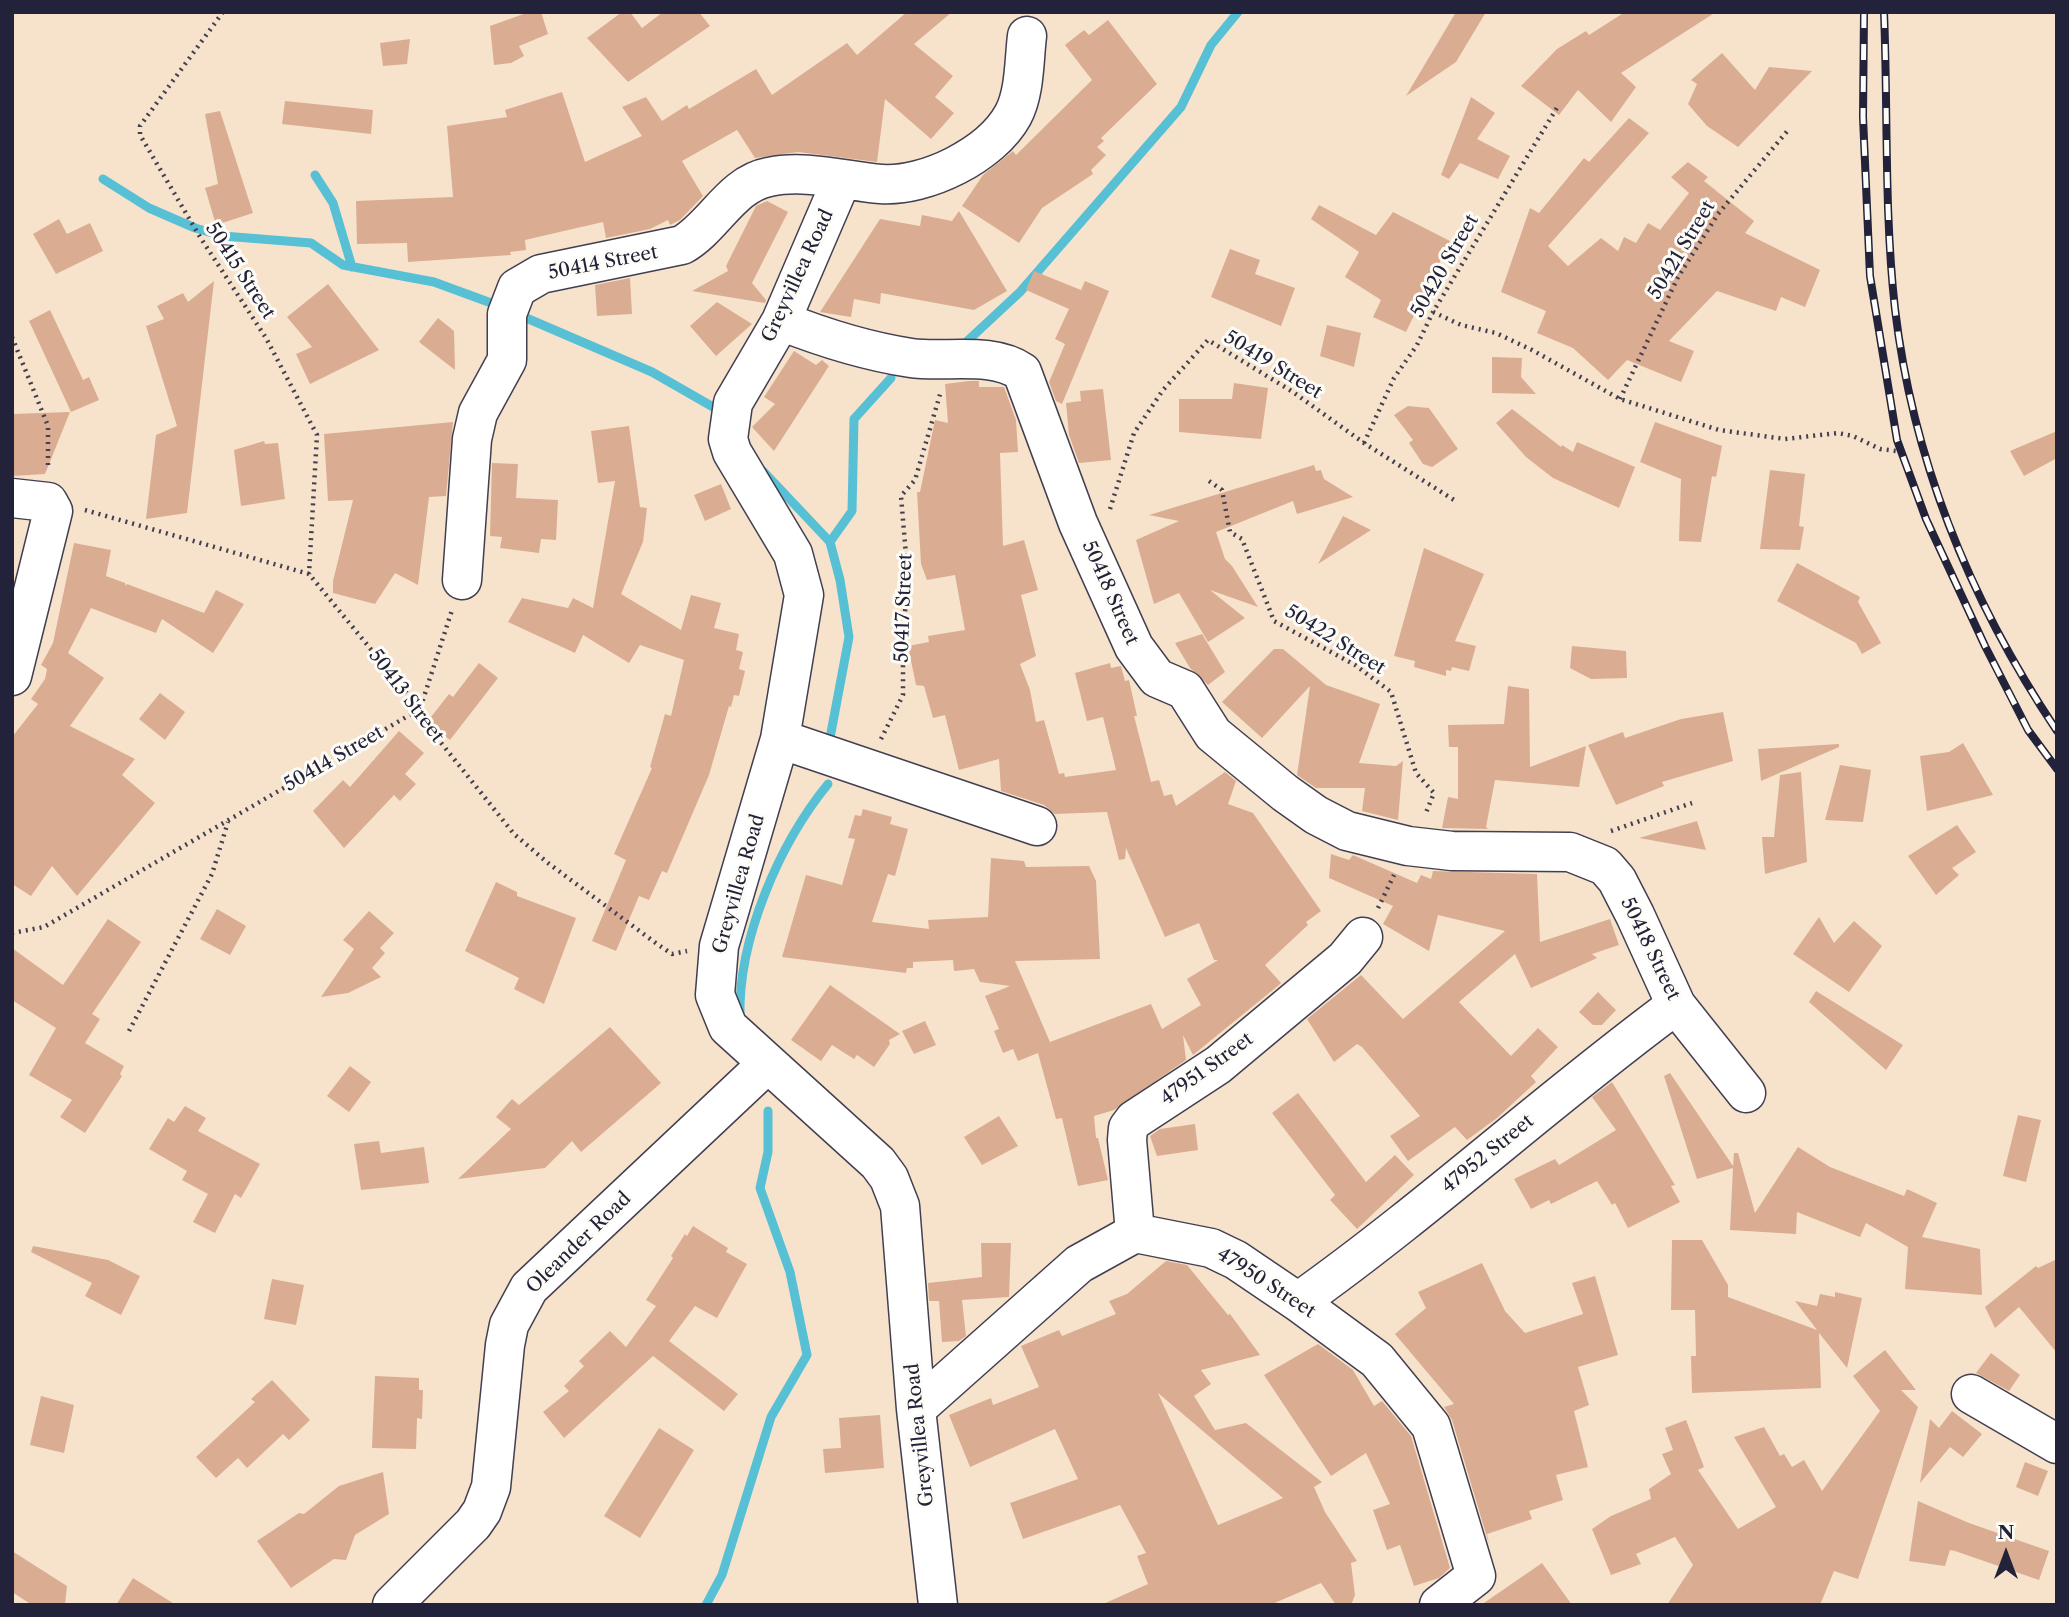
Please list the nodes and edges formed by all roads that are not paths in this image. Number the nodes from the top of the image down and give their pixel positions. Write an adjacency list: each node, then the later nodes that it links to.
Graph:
1 (1027, 36): 2 (street, 50414 Street)
2 (842, 178): 3 (street, Greyvillea Road); 5 (street, 50414 Street)
3 (781, 321): 7 (street, Greyvillea Road); 10 (street, 50418 Street)
4 (30, 500): 6 (street)
5 (462, 580)
6 (12, 676)
7 (780, 739): 8 (street); 11 (street, Greyvillea Road)
8 (1037, 826)
9 (1363, 937): 13 (street, 47951 Street)
10 (1676, 1005): 12 (street, 50418 Street); 14 (street, 47952 Street)
11 (767, 1064): 16 (street, Greyvillea Road); 18 (street, Oleander Road)
12 (1746, 1093)
13 (1135, 1233): 14 (street, 47950 Street); 16 (street)
14 (1298, 1302): 20 (street, 47950 Street)
15 (1970, 1394): 17 (street)
16 (916, 1409): 19 (street, Greyvillea Road)
17 (2057, 1444)
18 (400, 1601)
19 (938, 1605)
20 (1439, 1605)

